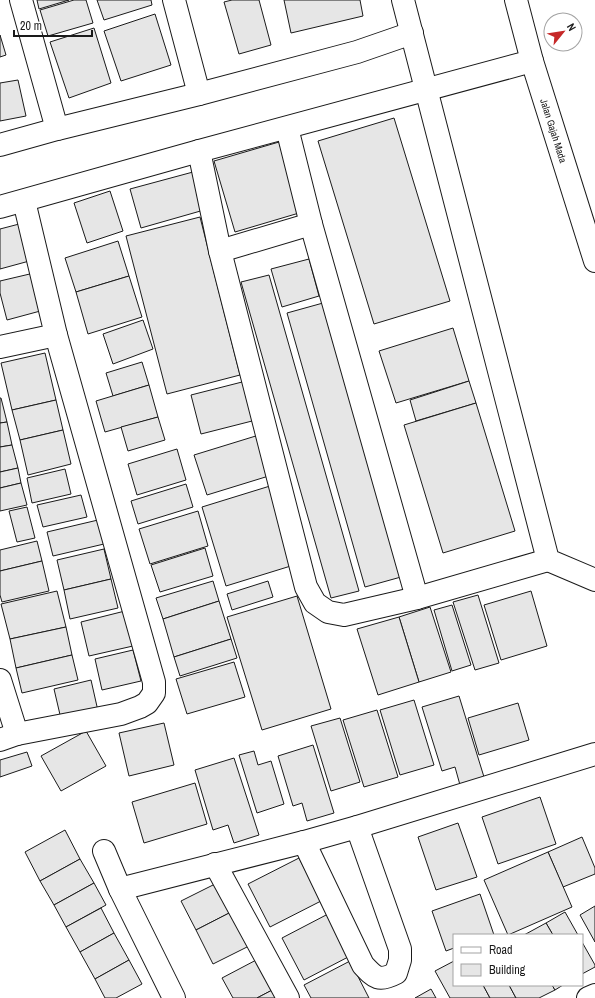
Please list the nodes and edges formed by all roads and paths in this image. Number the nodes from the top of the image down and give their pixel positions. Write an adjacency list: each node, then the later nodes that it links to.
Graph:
1 (21, 0): 10 (main road)
2 (174, 0): 8 (main road)
3 (403, 0): 5 (main road)
4 (516, 0): 6 (main road, Jalan Gajah Mada)
5 (412, 33): 7 (main road); 8 (main road)
6 (532, 62): 7 (main road); 17 (main road, Jalan Gajah Mada)
7 (427, 90): 9 (main road); 20 (main road)
8 (199, 94): 10 (main road)
9 (287, 128): 12 (main road); 15 (main road)
10 (57, 130): 11 (main road)
11 (0, 145)
12 (200, 151): 13 (main road); 16 (main road)
13 (24, 201): 14 (main road); 18 (main road)
14 (0, 207)
15 (311, 224): 16 (main road); 22 (main road)
16 (220, 251): 22 (main road)
17 (595, 261)
18 (56, 335): 19 (main road); 24 (main road)
19 (0, 347)
20 (548, 560): 21 (main road); 22 (main road)
21 (595, 580)
22 (417, 598)
23 (0, 680): 24 (main road)
24 (8, 737)
25 (595, 754): 26 (main road)
26 (357, 827): 27 (main road); 27 (main road)
27 (304, 842): 29 (main road)
28 (104, 851): 30 (main road)
29 (215, 864): 30 (main road); 33 (main road)
30 (120, 889): 32 (main road)
31 (595, 995): 34 (main road)
32 (174, 998)
33 (288, 998)
34 (588, 998)

